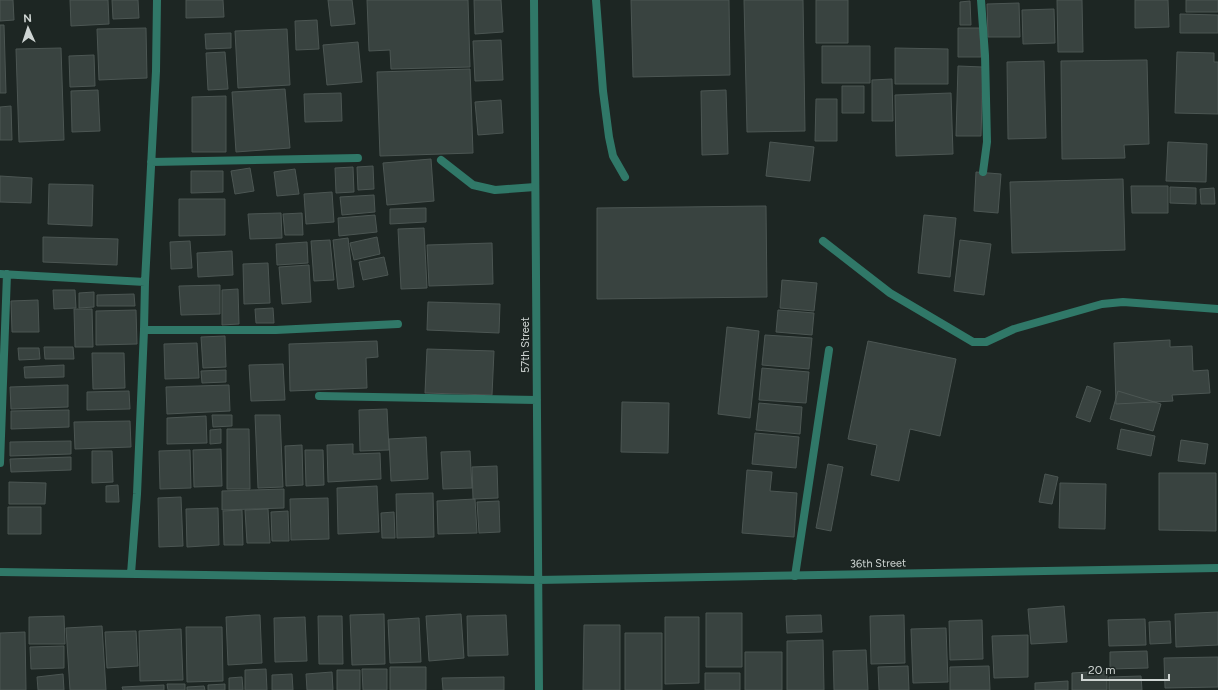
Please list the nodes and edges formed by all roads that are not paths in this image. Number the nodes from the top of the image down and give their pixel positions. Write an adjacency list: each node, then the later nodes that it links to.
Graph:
1 (157, 0): 7 (street)
2 (534, 0): 10 (street, 57th Street)
3 (596, 0): 9 (street)
4 (981, 0): 8 (street)
5 (358, 158): 7 (street)
6 (441, 160): 10 (street)
7 (151, 162): 13 (street)
8 (983, 172)
9 (625, 177)
10 (535, 187): 19 (street, 57th Street)
11 (823, 241): 14 (street)
12 (3, 274): 13 (street); 20 (street)
13 (145, 282): 16 (street)
14 (1218, 309)
15 (398, 324): 16 (street)
16 (144, 330): 23 (street)
17 (829, 350): 24 (street)
18 (319, 396): 19 (street)
19 (536, 400): 25 (street, 57th Street)
20 (0, 463)
21 (1218, 568): 24 (street, 36th Street)
22 (0, 572): 23 (street, 36th Street)
23 (131, 574): 25 (street, 36th Street)
24 (794, 576): 25 (street, 36th Street)
25 (537, 580): 26 (street, 57th Street)
26 (539, 690)

